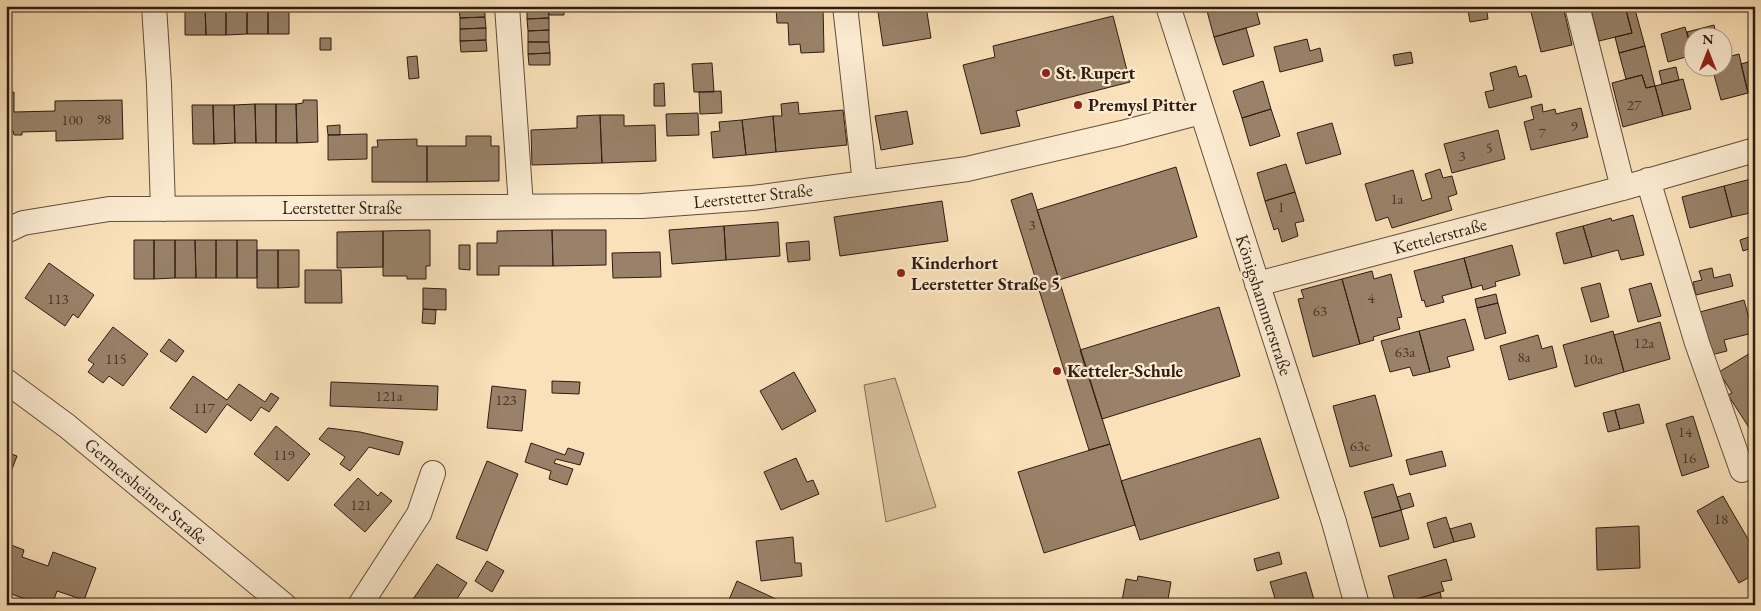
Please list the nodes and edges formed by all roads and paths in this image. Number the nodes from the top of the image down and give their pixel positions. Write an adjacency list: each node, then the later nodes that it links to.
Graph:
1 (154, 6): 12 (street)
2 (506, 6): 11 (street)
3 (845, 6): 9 (street)
4 (1168, 6): 6 (street, Königshammerstraße)
5 (1577, 6): 10 (street)
6 (1201, 112): 9 (street, Leerstetter Straße); 14 (street, Königshammerstraße)
7 (1755, 150): 8 (street, Kettelerstraße)
8 (1648, 180): 10 (street, Kettelerstraße); 16 (street)
9 (865, 183): 11 (street, Leerstetter Straße)
10 (1623, 188): 14 (street, Kettelerstraße)
11 (521, 206): 12 (street, Leerstetter Straße)
12 (163, 209): 13 (street, Leerstetter Straße)
13 (6, 231)
14 (1257, 284): 20 (street, Königshammerstraße)
15 (6, 381): 18 (street, Germersheimer Straße)
16 (1742, 470)
17 (433, 473): 19 (street)
18 (284, 605)
19 (360, 605)
20 (1357, 605)

